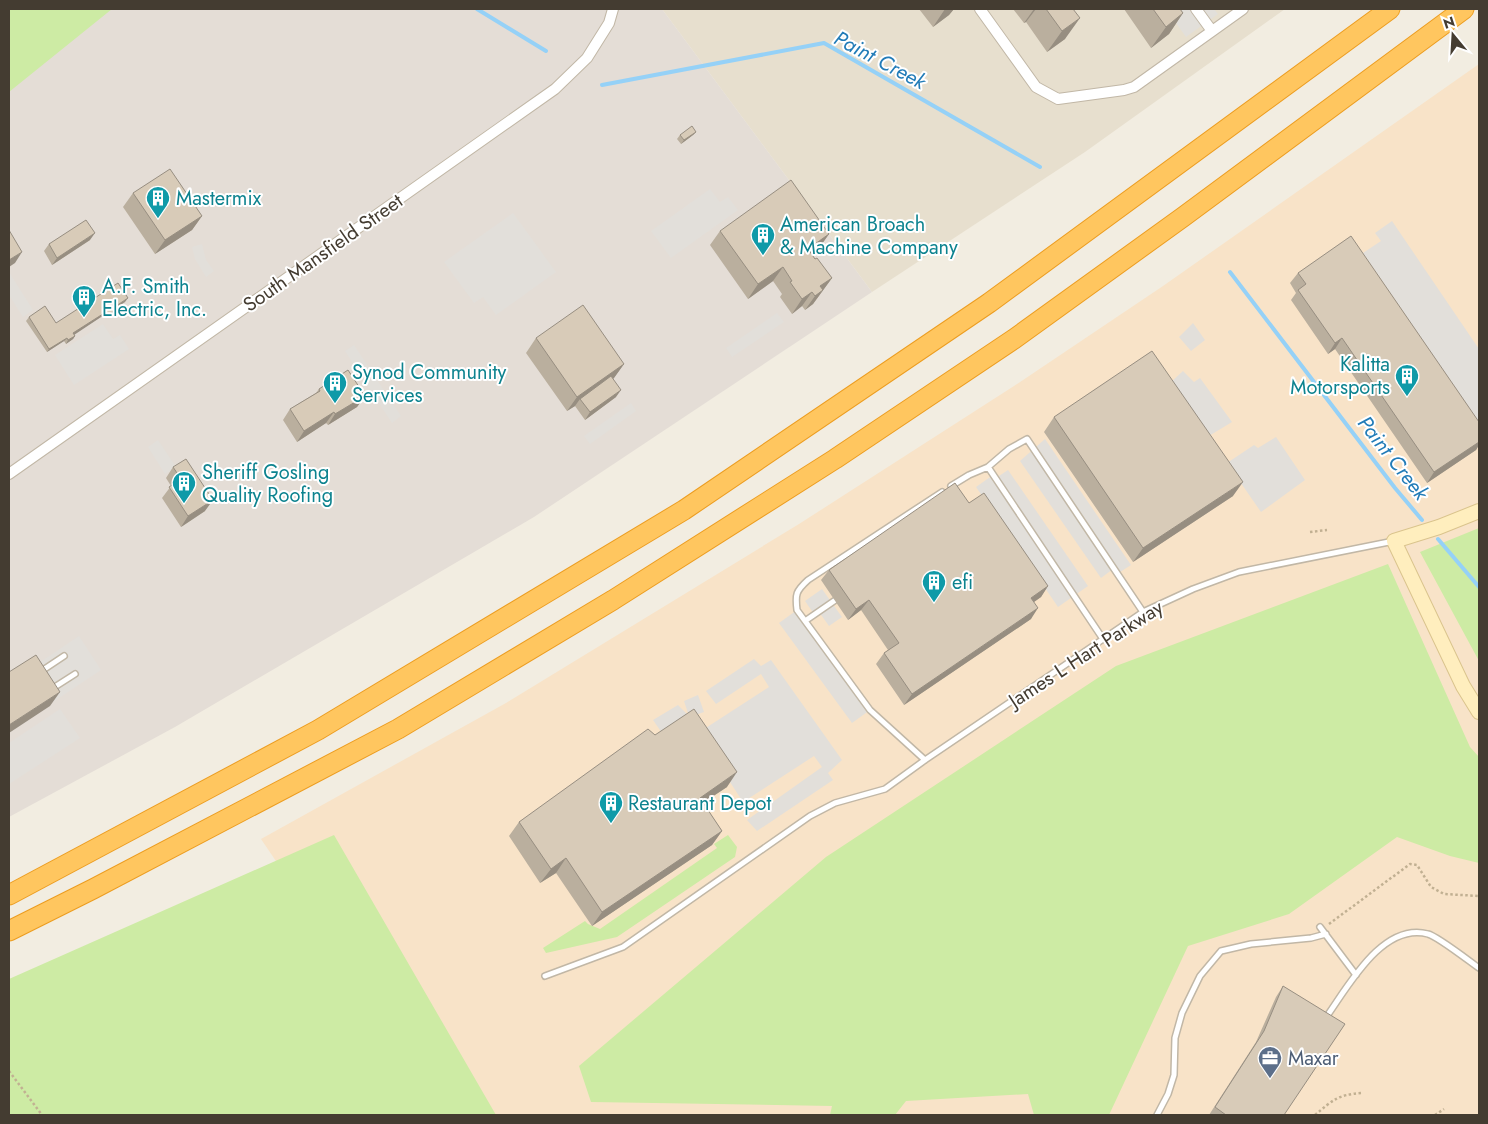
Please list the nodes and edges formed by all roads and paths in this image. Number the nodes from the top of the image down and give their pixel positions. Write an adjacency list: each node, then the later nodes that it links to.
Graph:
1 (613, 9): 9 (street, South Mansfield Street)
2 (980, 9): 7 (street)
3 (1196, 9): 7 (street)
4 (1243, 9): 7 (street)
5 (1390, 9): 24 (highway)
6 (1464, 9): 27 (highway)
7 (1212, 31)
8 (988, 468): 15 (lane); 16 (lane); 17 (lane)
9 (9, 474)
10 (1479, 511): 13 (street, James L Hart Parkway)
11 (1327, 530): 12 (path)
12 (1310, 532)
13 (1394, 541): 15 (lane, James L Hart Parkway); 22 (street)
14 (834, 601): 16 (lane)
15 (1142, 612): 17 (lane, James L Hart Parkway)
16 (805, 621): 23 (lane)
17 (1103, 639): 23 (lane, James L Hart Parkway)
18 (64, 656): 19 (lane)
19 (38, 674)
20 (75, 674): 21 (lane)
21 (48, 691)
22 (1479, 712)
23 (925, 760): 31 (lane, James L Hart Parkway)
24 (9, 895)
25 (1479, 896): 26 (path)
26 (1320, 927): 28 (lane)
27 (9, 931)
28 (1326, 934): 30 (lane); 37 (lane)
29 (1479, 968): 30 (lane)
30 (1356, 975): 32 (lane)
31 (545, 976)
32 (1327, 1016)
33 (9, 1071): 36 (path)
34 (1362, 1093): 38 (path)
35 (1444, 1109): 39 (path)
36 (42, 1115)
37 (1156, 1115)
38 (1315, 1115)
39 (1435, 1115)

